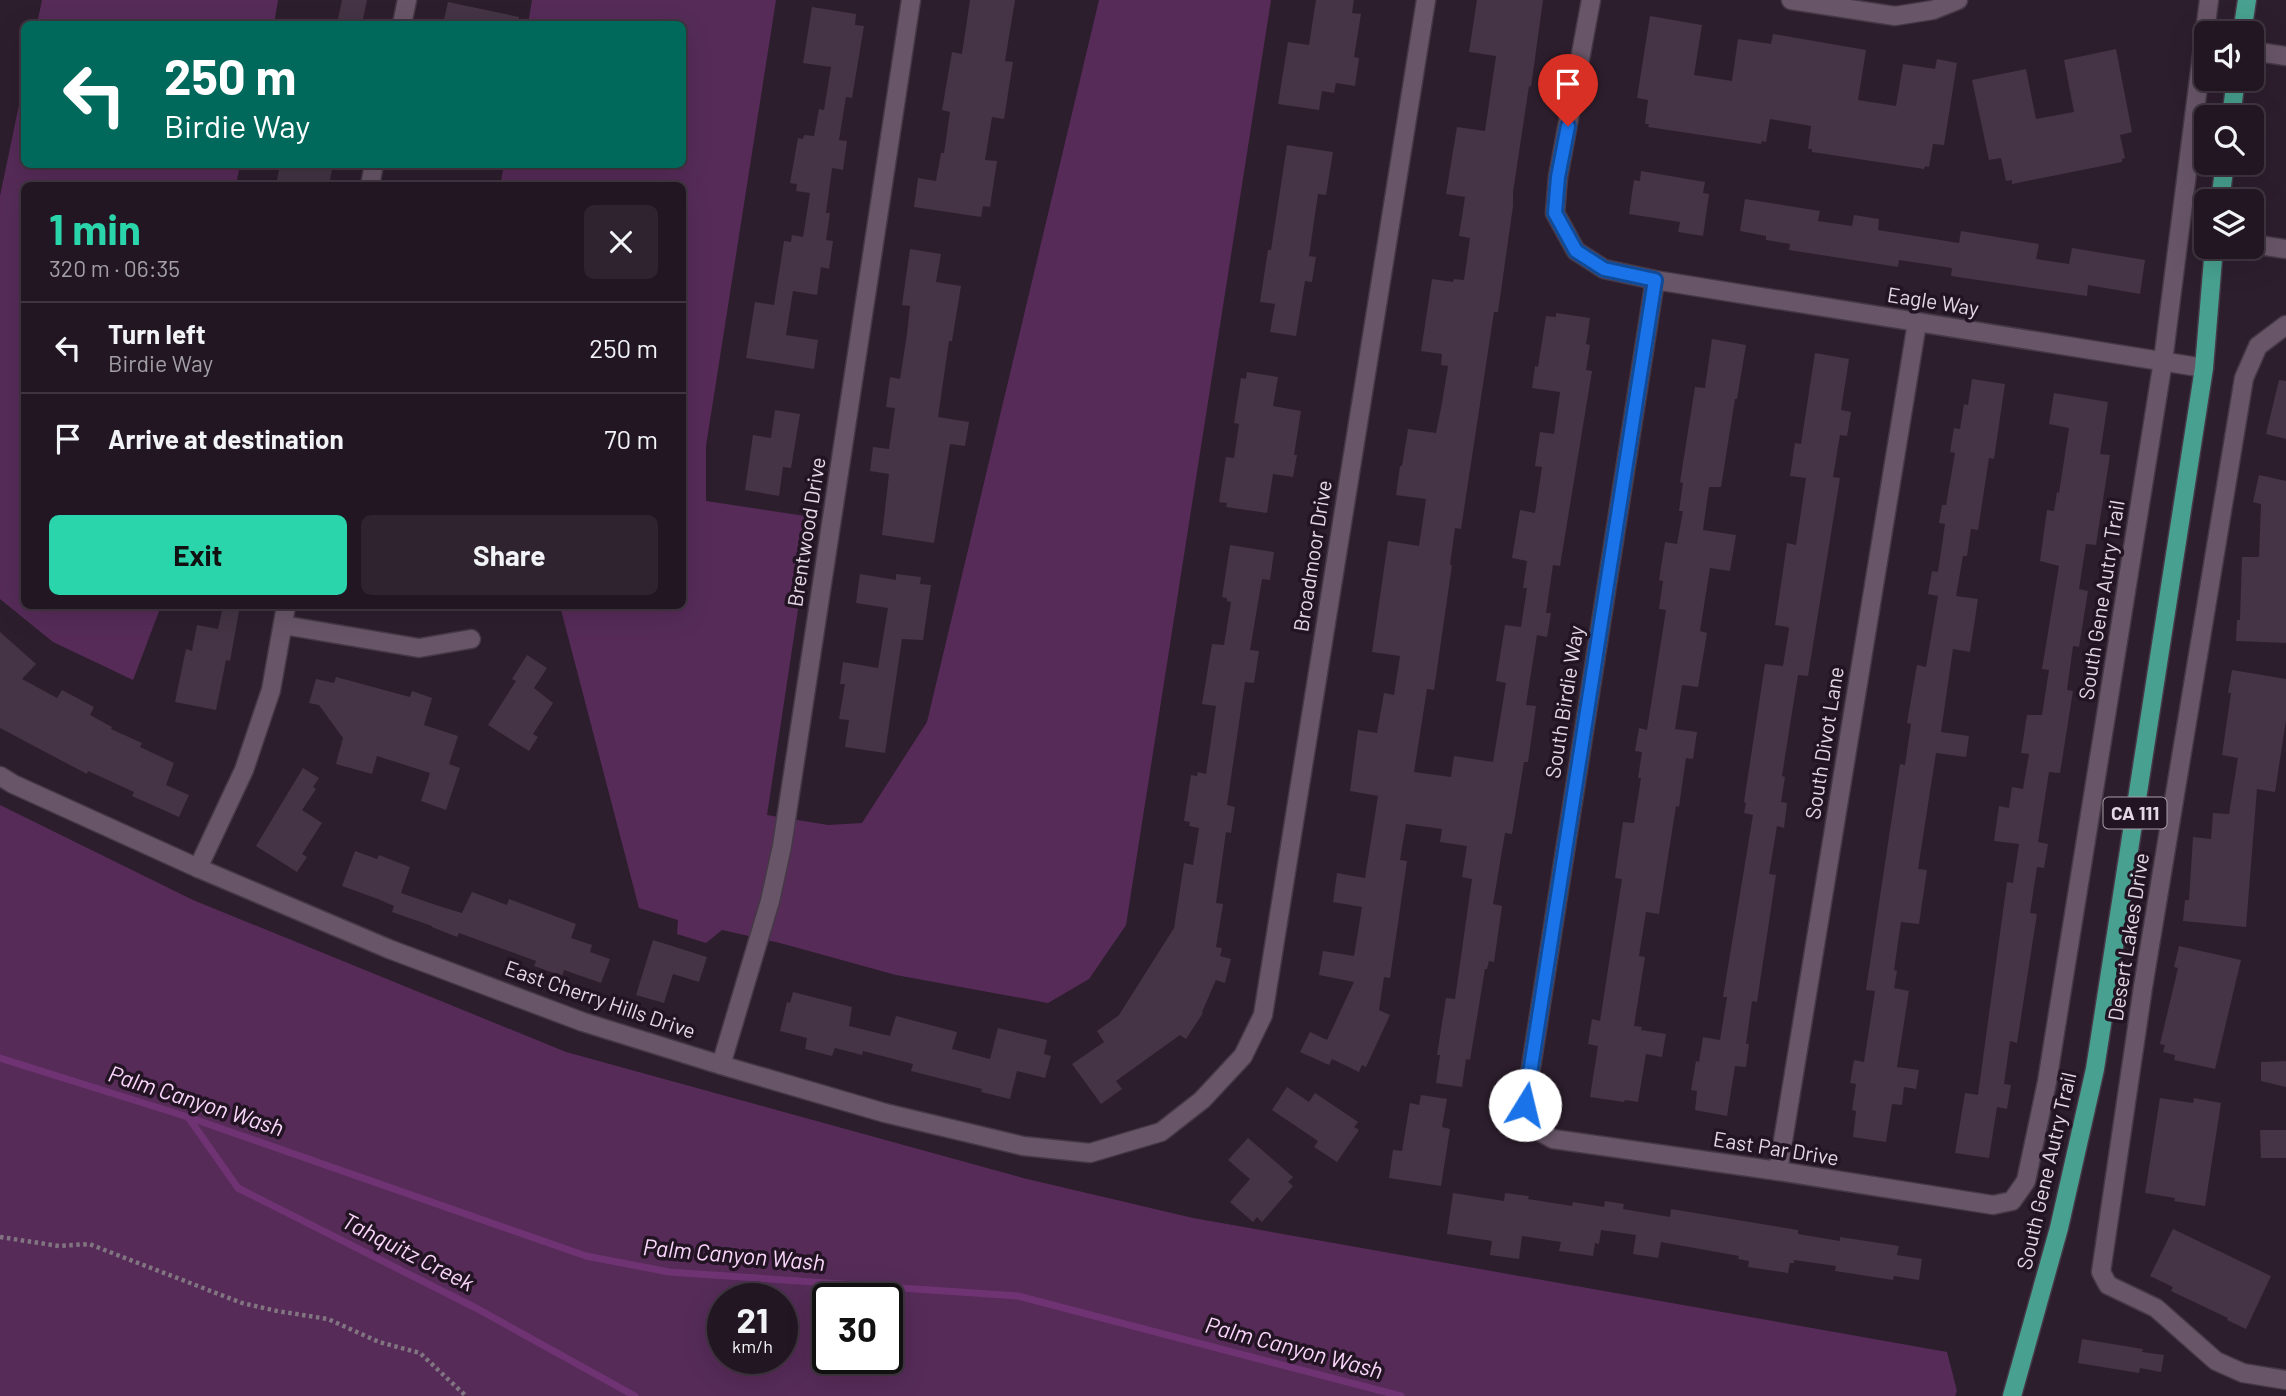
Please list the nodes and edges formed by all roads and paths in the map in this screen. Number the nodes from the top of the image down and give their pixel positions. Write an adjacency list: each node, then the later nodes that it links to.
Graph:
1 (407, 0): 9 (street)
2 (911, 0): 26 (street, Brentwood Drive)
3 (1426, 0): 27 (street, Broadmoor Drive)
4 (1591, 0): 16 (street, Eagle Way)
5 (1791, 0): 6 (street)
6 (1958, 0)
7 (2208, 0): 19 (street, South Gene Autry Trail)
8 (2247, 0): 10 (main road)
9 (403, 21)
10 (2244, 21)
11 (2264, 53): 12 (street)
12 (2286, 56)
13 (2264, 246): 14 (street)
14 (2286, 249)
15 (2213, 259): 20 (main road, South Gene Autry Trail / CA 111)
16 (1655, 280): 17 (street, Eagle Way); 28 (street, South Birdie Way)
17 (1917, 323): 19 (street, Eagle Way); 29 (street, South Divot Lane)
18 (2286, 325): 32 (street, Desert Lakes Drive)
19 (2163, 361): 20 (street, Eagle Way); 30 (street, South Gene Autry Trail)
20 (2204, 368): 34 (main road, South Gene Autry Trail / CA 111)
21 (285, 609): 22 (street)
22 (282, 625): 23 (street); 25 (street)
23 (471, 639)
24 (0, 776): 25 (street, East Cherry Hills Drive)
25 (198, 868): 26 (street, East Cherry Hills Drive)
26 (721, 1065): 27 (street, East Cherry Hills Drive)
27 (1202, 1100)
28 (1535, 1129): 29 (street, East Par Drive)
29 (1778, 1171): 30 (street, East Par Drive)
30 (2012, 1201)
31 (0, 1237): 33 (path)
32 (2286, 1380)
33 (466, 1396)
34 (2012, 1396)

